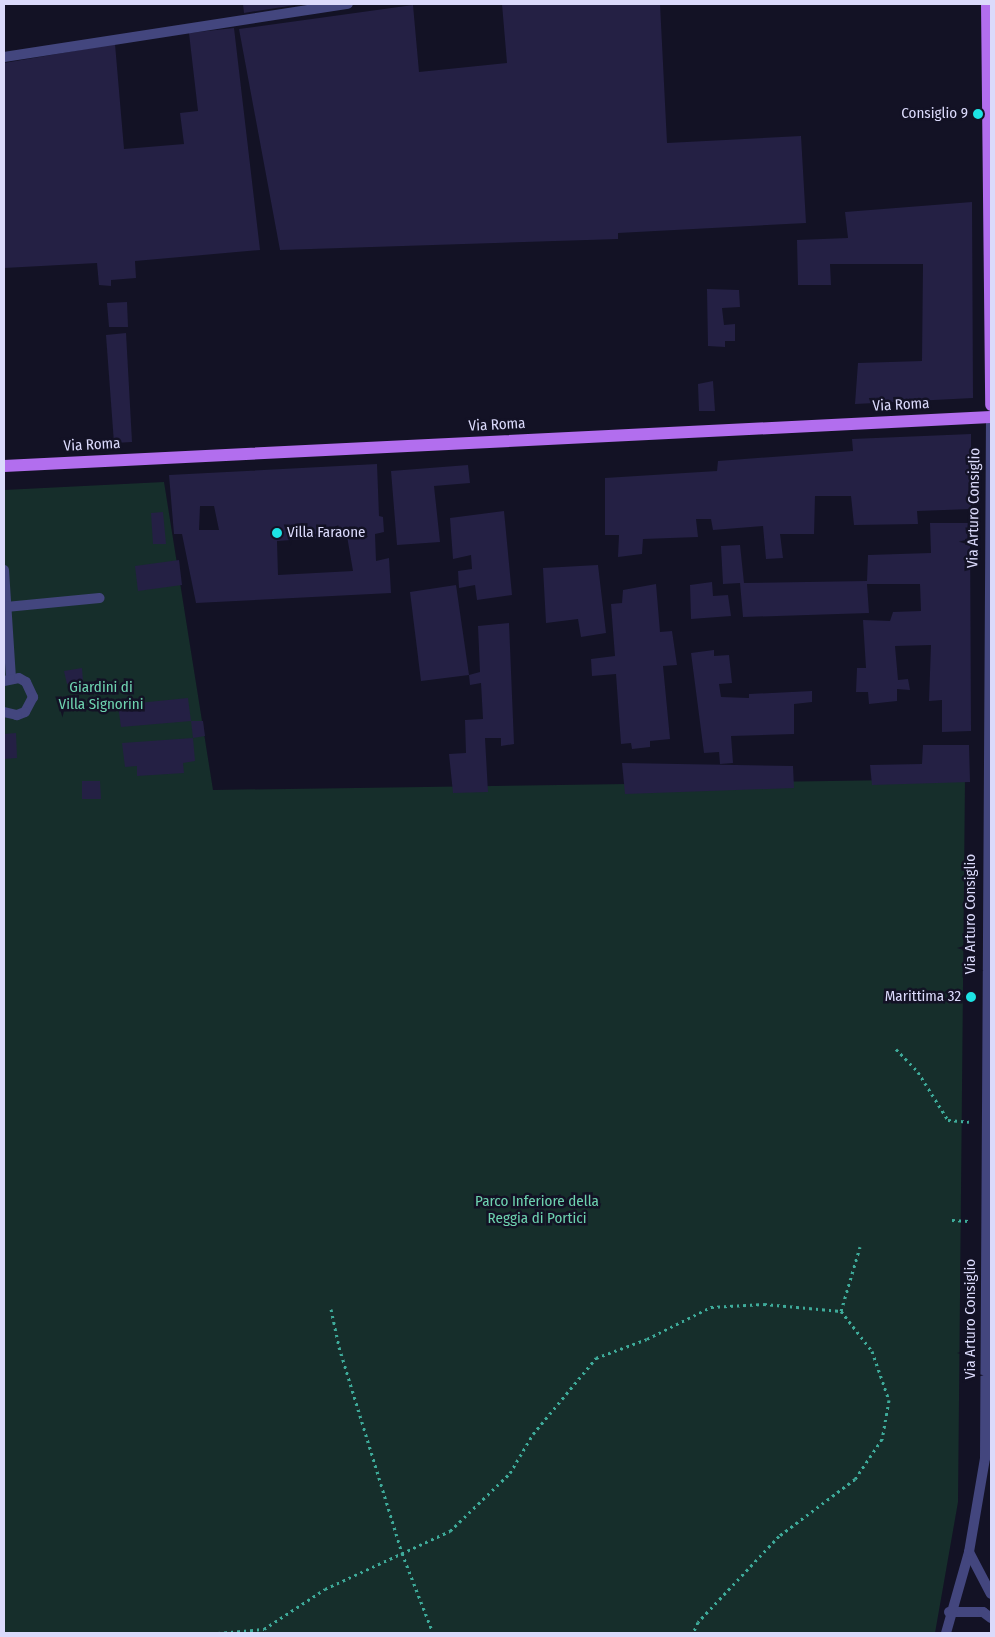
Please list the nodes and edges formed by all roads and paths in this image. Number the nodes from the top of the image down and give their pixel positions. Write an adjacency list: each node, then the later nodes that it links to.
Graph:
1 (348, 4): 3 (street)
2 (987, 4): 4 (main road)
3 (4, 57)
4 (991, 405)
5 (991, 417): 7 (main road, Via Roma)
6 (991, 424): 18 (street, Via Arturo Consiglio)
7 (4, 466)
8 (4, 570): 10 (street)
9 (100, 598): 10 (street)
10 (6, 607): 11 (street)
11 (7, 679): 12 (street)
12 (4, 712)
13 (896, 1049): 14 (path)
14 (948, 1120)
15 (860, 1247): 17 (path)
16 (331, 1309): 19 (path)
17 (841, 1311): 19 (path); 26 (path)
18 (969, 1552): 20 (street); 21 (street, Via Arturo Consiglio)
19 (402, 1553): 23 (path); 25 (path)
20 (991, 1594)
21 (949, 1612): 22 (street); 27 (street, Via Arturo Consiglio)
22 (991, 1618)
23 (263, 1631): 24 (path)
24 (218, 1633)
25 (433, 1633)
26 (693, 1633)
27 (946, 1633)

